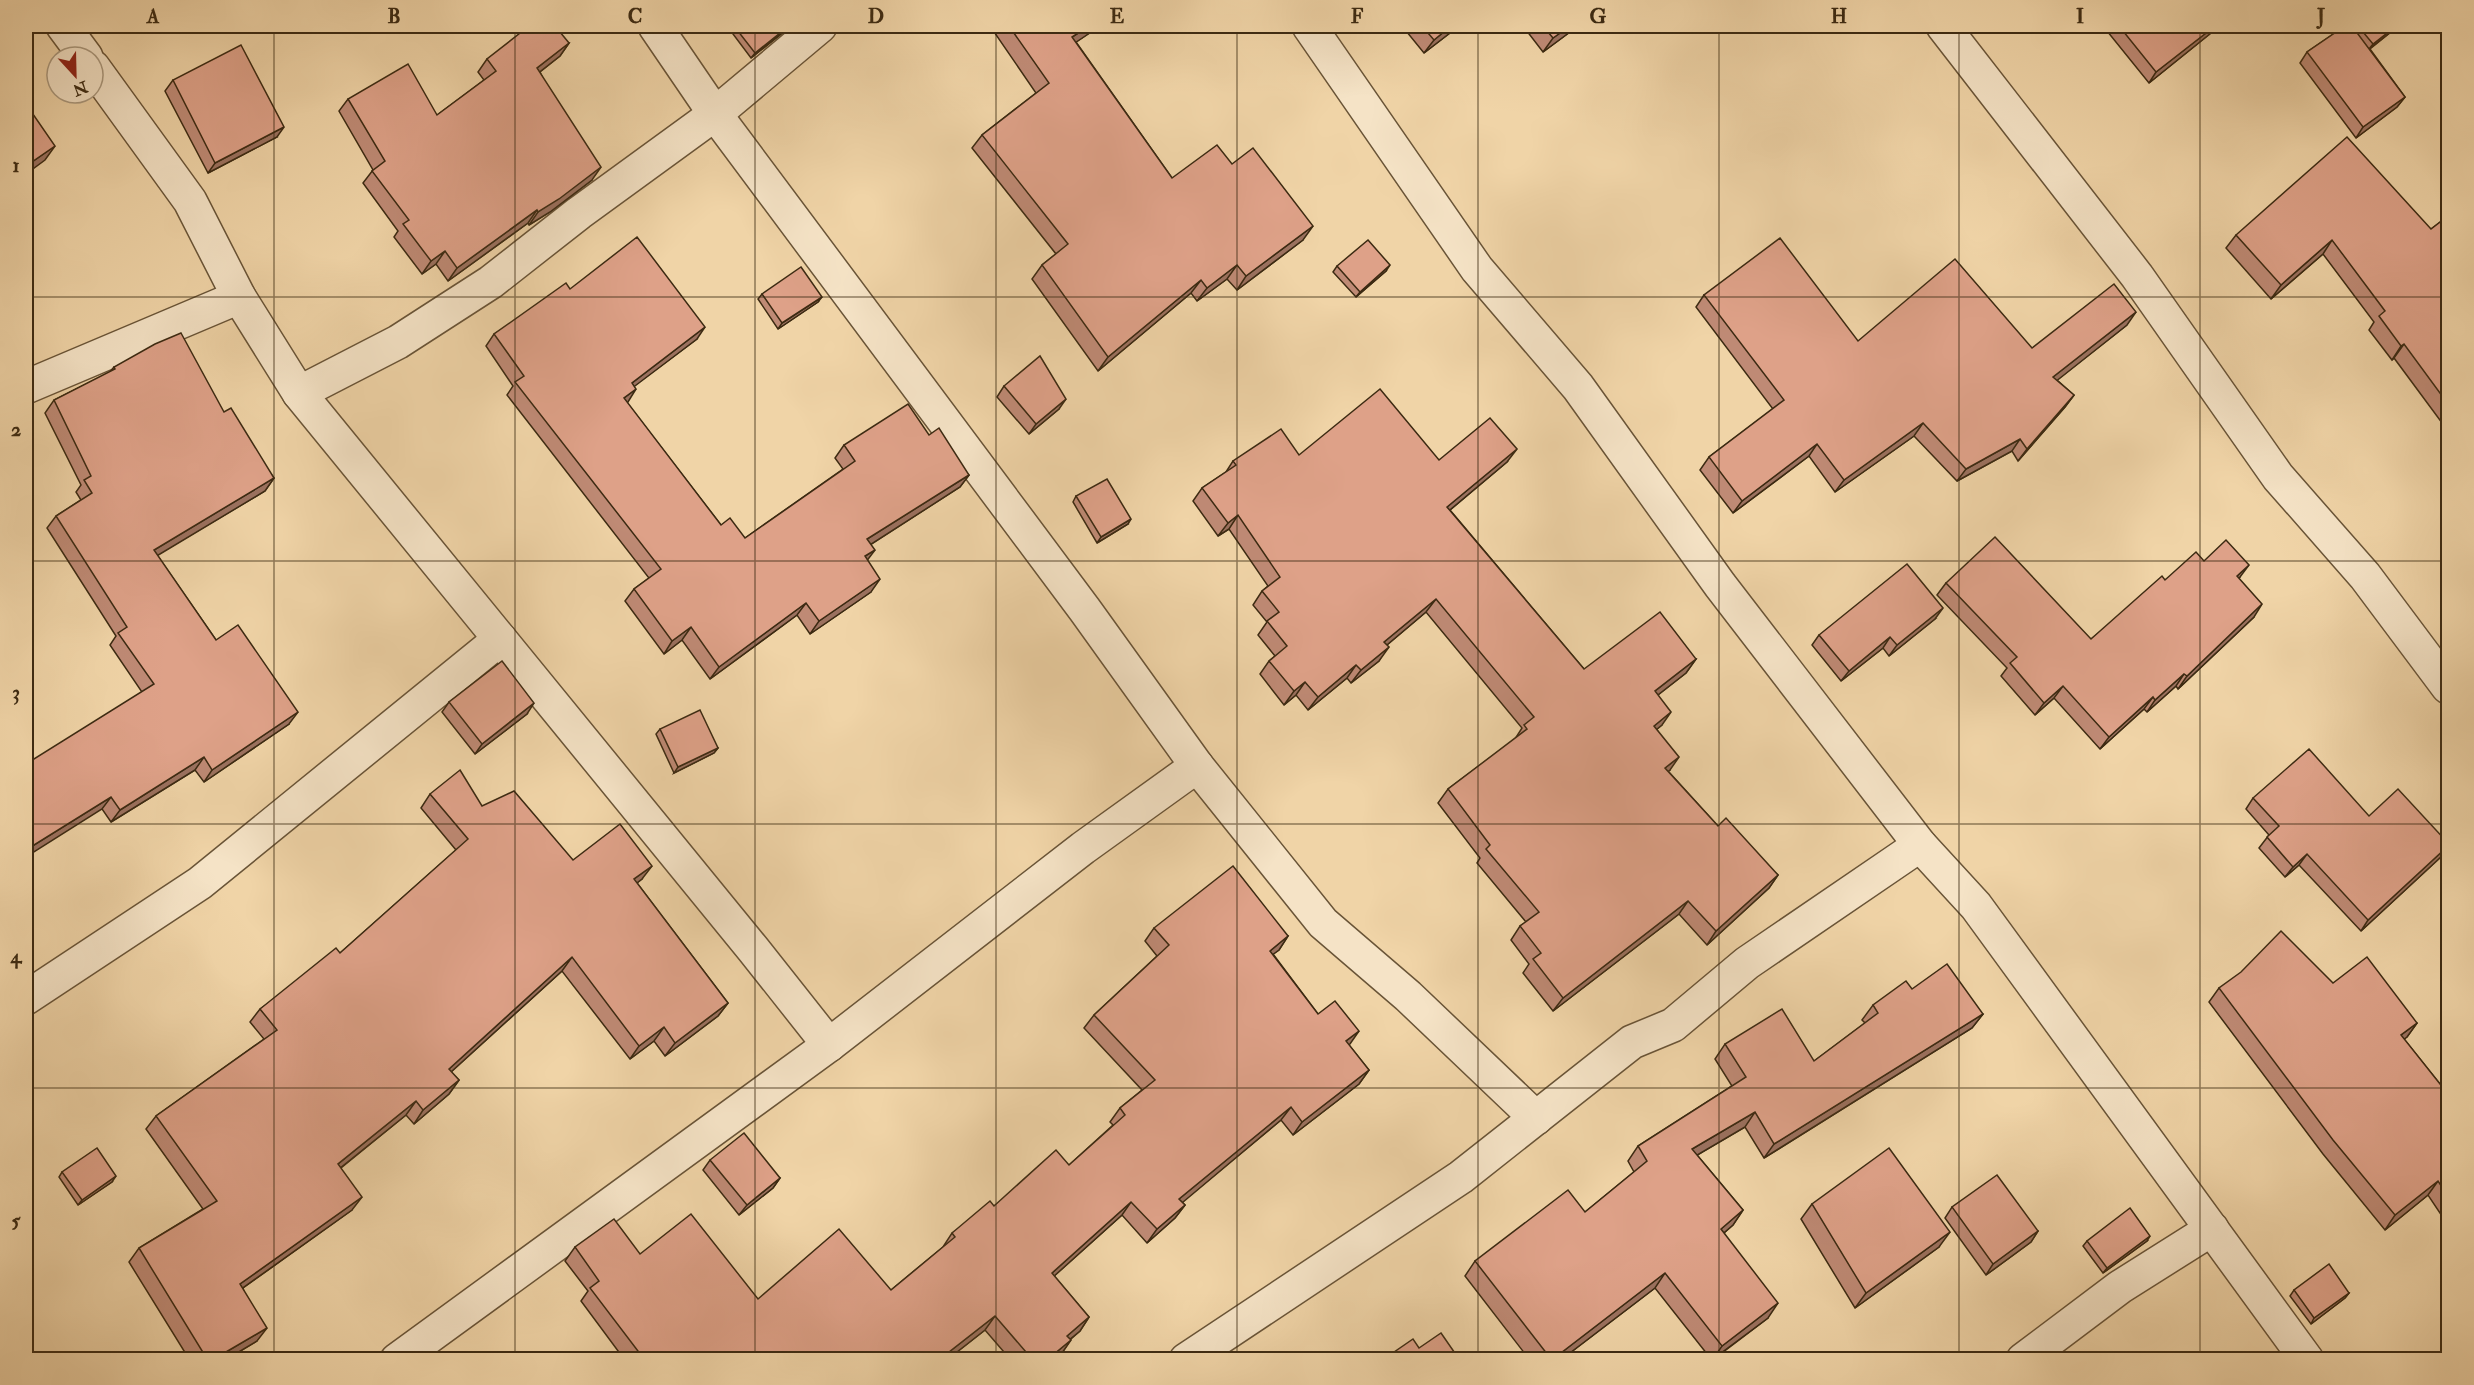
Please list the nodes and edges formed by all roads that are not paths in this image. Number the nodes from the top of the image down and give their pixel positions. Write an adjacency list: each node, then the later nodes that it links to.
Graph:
1 (63, 26): 6 (street)
2 (655, 26): 8 (street)
3 (820, 26): 8 (street)
4 (1309, 26): 15 (street)
5 (1943, 26): 13 (street)
6 (77, 45)
7 (105, 84): 9 (street)
8 (715, 114): 11 (street); 14 (street)
9 (239, 297): 10 (street); 11 (street)
10 (26, 387)
11 (299, 393): 12 (street)
12 (500, 639): 16 (street); 17 (street)
13 (2448, 687)
14 (1197, 766): 17 (street); 18 (street)
15 (1920, 845): 18 (street); 19 (street)
16 (26, 998)
17 (829, 1045): 20 (street)
18 (1536, 1118): 21 (street)
19 (2212, 1230): 22 (street); 23 (street)
20 (397, 1359)
21 (1186, 1359)
22 (2023, 1359)
23 (2307, 1359)

